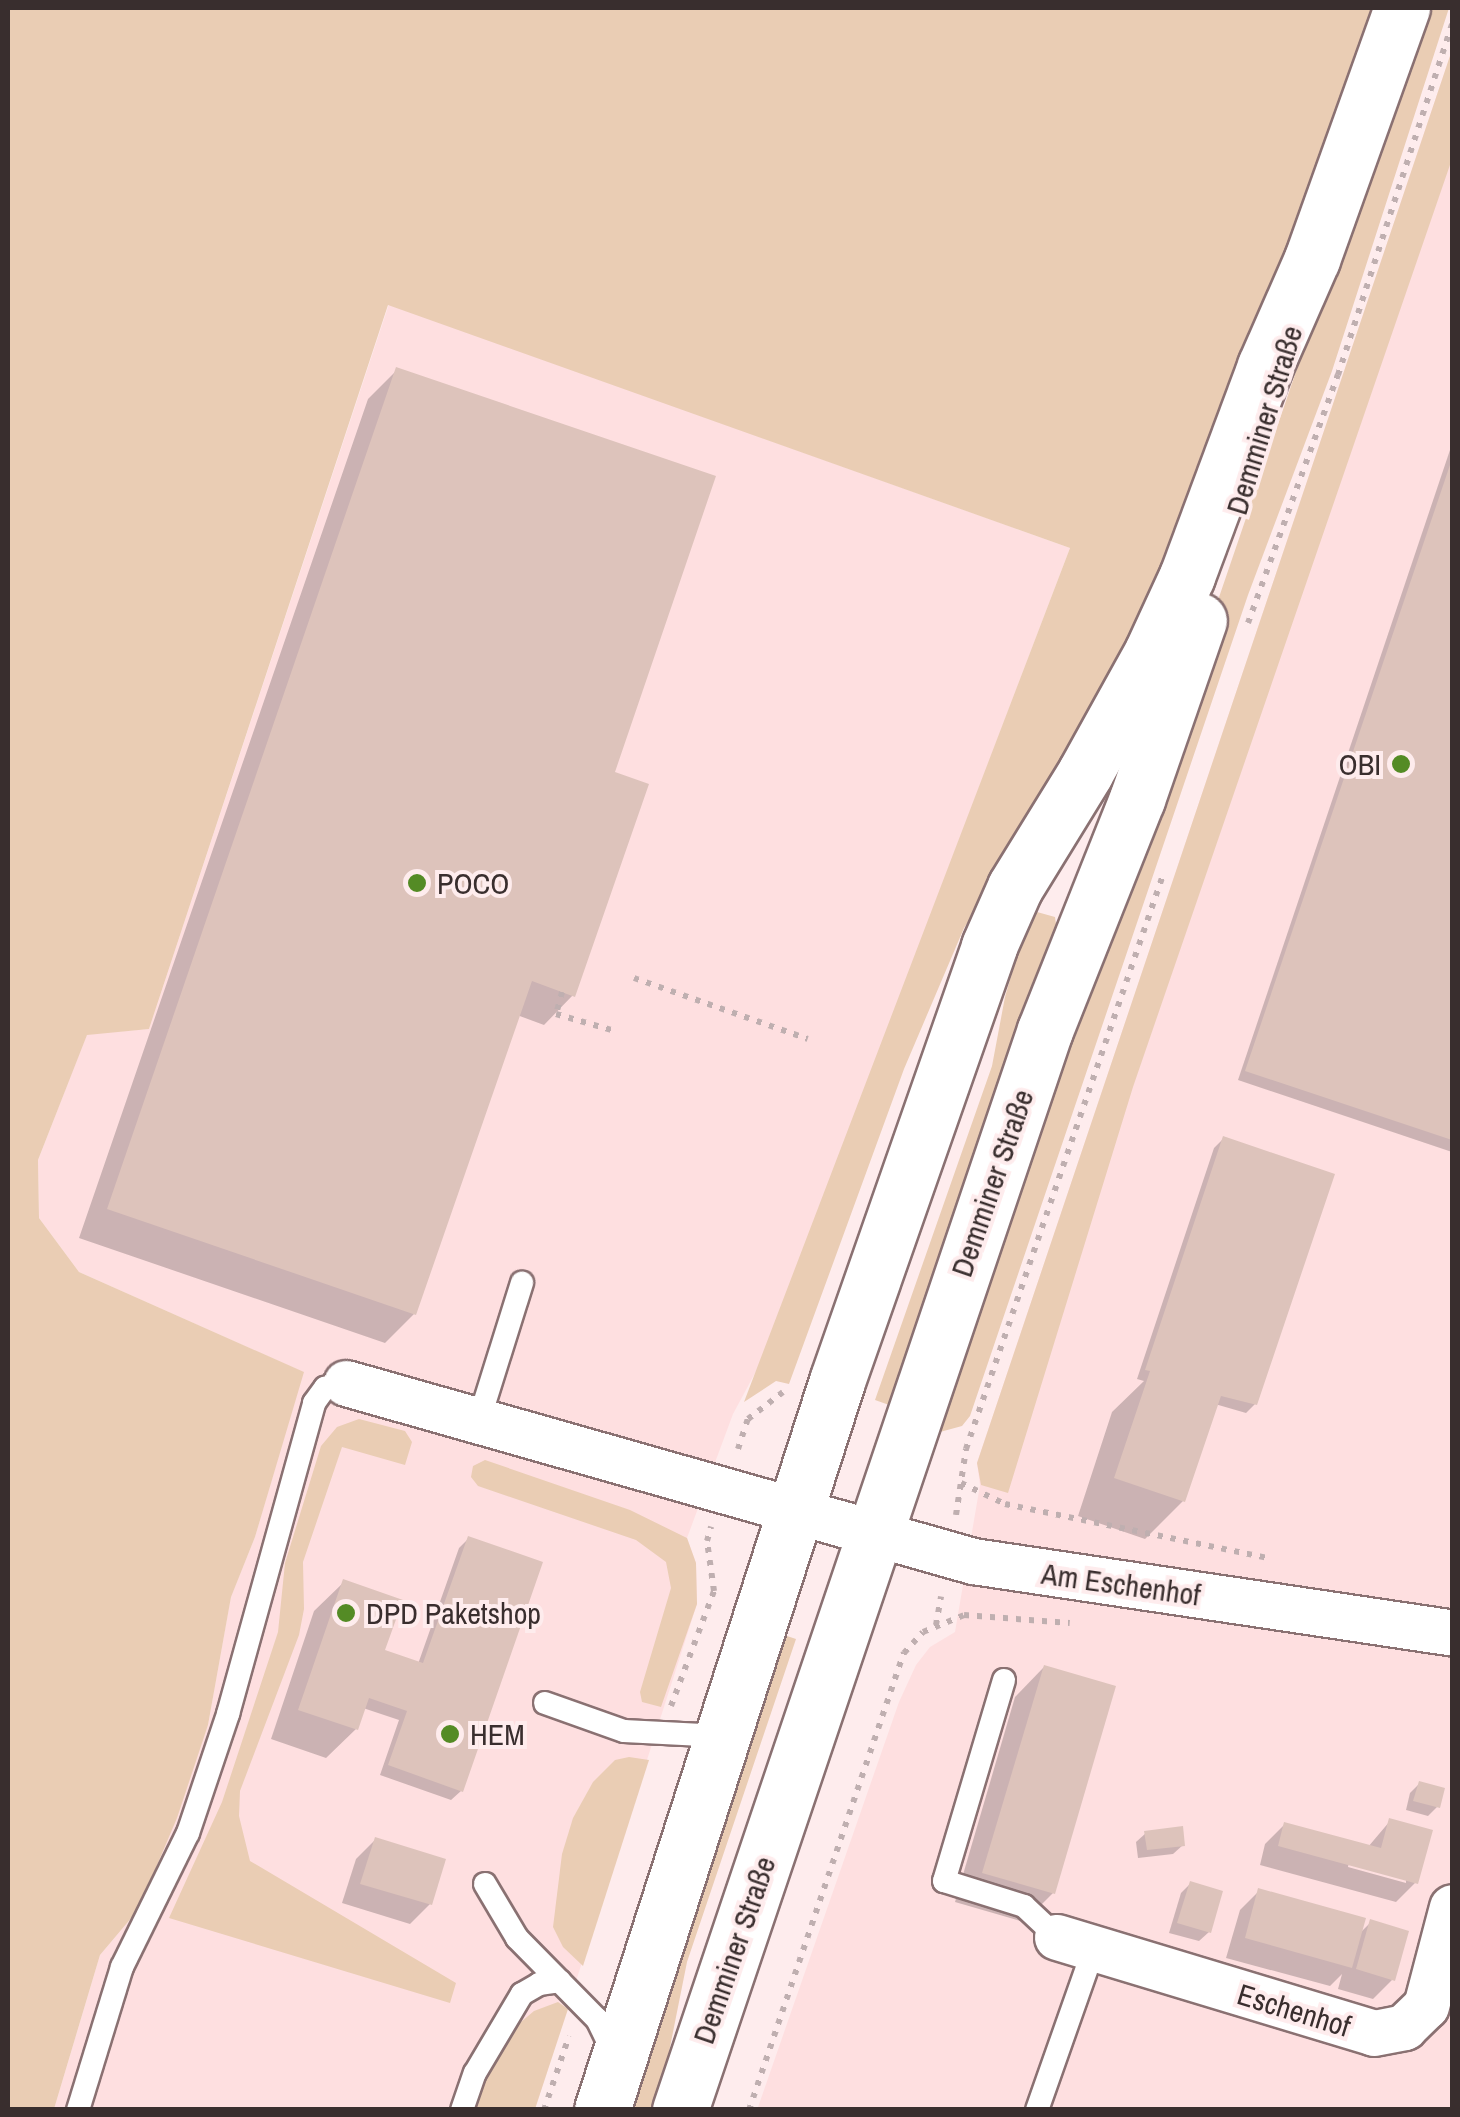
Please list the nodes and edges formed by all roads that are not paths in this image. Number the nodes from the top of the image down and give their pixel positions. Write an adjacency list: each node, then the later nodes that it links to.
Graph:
1 (1402, 8): 2 (main road, Demminer Straße)
2 (1312, 259): 6 (main road, Demminer Straße); 7 (main road, Demminer Straße)
3 (522, 1283): 5 (lane)
4 (346, 1383): 5 (street); 17 (lane)
5 (479, 1420): 6 (street)
6 (795, 1510): 7 (street, Am Eschenhof); 11 (main road, Demminer Straße)
7 (874, 1533): 8 (street, Am Eschenhof); 19 (main road, Demminer Straße)
8 (1452, 1633)
9 (1004, 1680): 14 (lane)
10 (545, 1703): 11 (lane)
11 (722, 1736): 16 (main road, Demminer Straße)
12 (485, 1884): 15 (lane)
13 (1452, 1906): 14 (street, Eschenhof)
14 (1075, 1942): 20 (lane)
15 (560, 1980): 16 (lane); 18 (lane)
16 (610, 2086)
17 (78, 2110)
18 (462, 2110)
19 (680, 2110)
20 (1037, 2110)

